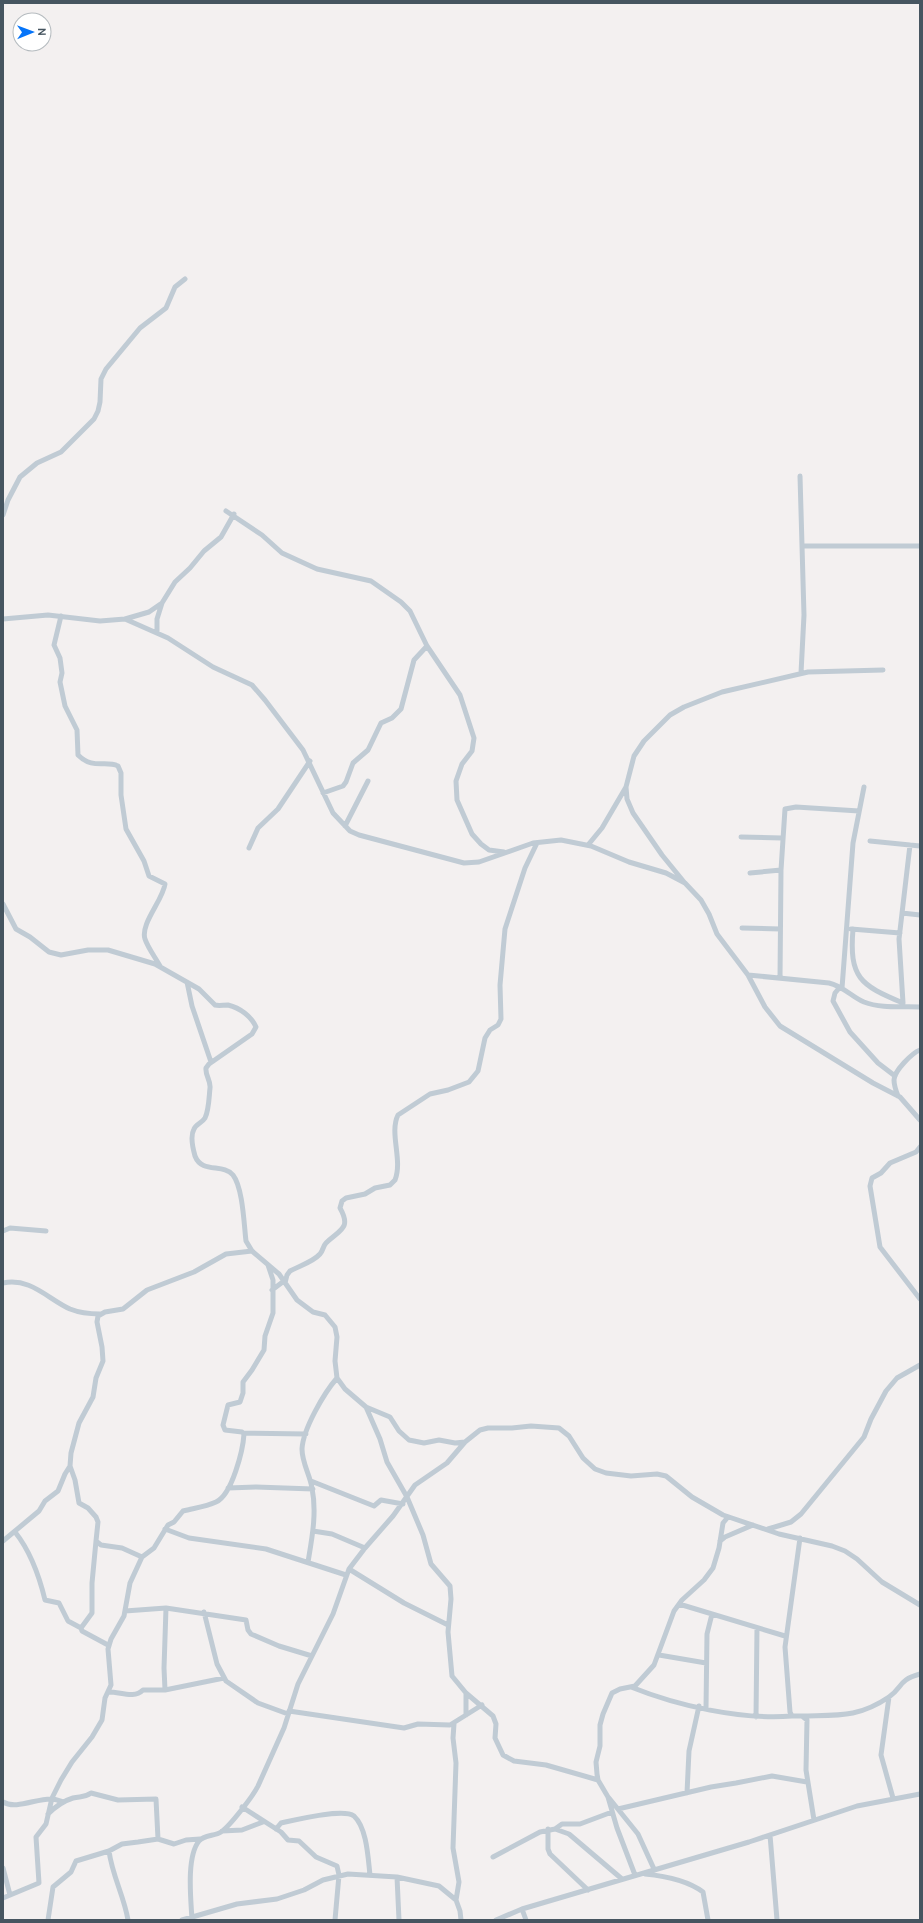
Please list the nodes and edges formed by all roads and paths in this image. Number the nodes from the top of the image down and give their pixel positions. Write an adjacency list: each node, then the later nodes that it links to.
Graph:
1 (185, 279): 5 (street)
2 (800, 476): 6 (street)
3 (226, 511): 4 (street)
4 (234, 514): 8 (street); 13 (street)
5 (3, 515)
6 (803, 546): 7 (street); 15 (street)
7 (920, 546)
8 (162, 603): 11 (street); 12 (street)
9 (61, 616): 10 (street); 11 (street); 43 (street)
10 (3, 619)
11 (125, 619): 12 (street)
12 (157, 633): 16 (street)
13 (427, 646): 20 (street); 31 (street)
14 (884, 670): 15 (street)
15 (801, 673): 19 (street)
16 (310, 761): 20 (street); 30 (street)
17 (368, 781): 22 (street)
18 (864, 787): 21 (street)
19 (626, 788): 27 (street); 34 (street)
20 (323, 793): 22 (street)
21 (859, 811): 24 (street); 39 (street)
22 (345, 826): 31 (street)
23 (741, 838): 24 (street)
24 (782, 838): 32 (street)
25 (870, 841): 28 (street)
26 (537, 843): 27 (street); 31 (street); 61 (street)
27 (588, 845): 34 (street)
28 (910, 845): 29 (street); 36 (street)
29 (920, 846)
30 (249, 848)
31 (505, 852)
32 (781, 870): 33 (street); 40 (street)
33 (750, 873)
34 (685, 883): 44 (street)
35 (3, 904): 43 (street)
36 (902, 913): 37 (street); 42 (street)
37 (920, 914)
38 (742, 928): 40 (street)
39 (846, 928): 41 (street); 47 (street)
40 (780, 929): 45 (street)
41 (853, 929): 42 (street); 42 (street)
42 (900, 933)
43 (160, 966): 46 (street)
44 (748, 975): 45 (street); 52 (street)
45 (780, 978): 47 (street)
46 (187, 982): 50 (street); 50 (street)
47 (841, 987): 48 (street); 51 (street)
48 (920, 1007)
49 (920, 1050): 51 (street)
50 (211, 1062): 57 (street)
51 (895, 1076): 52 (street)
52 (898, 1096): 53 (street)
53 (920, 1120)
54 (920, 1147): 64 (street)
55 (3, 1231): 56 (street)
56 (46, 1231)
57 (248, 1246): 58 (street); 59 (street)
58 (241, 1251): 59 (street); 65 (street)
59 (252, 1252): 60 (street)
60 (268, 1265): 61 (street); 63 (street)
61 (284, 1282): 63 (street); 67 (street)
62 (3, 1283): 65 (street)
63 (272, 1290): 69 (street)
64 (920, 1298)
65 (100, 1314): 72 (street)
66 (920, 1366): 81 (street)
67 (337, 1378): 68 (street); 70 (street)
68 (366, 1408): 71 (street); 76 (street)
69 (243, 1433): 70 (street); 74 (street)
70 (306, 1434): 73 (street)
71 (465, 1442): 76 (street); 78 (street)
72 (70, 1466): 83 (street); 86 (street)
73 (311, 1481): 75 (street); 77 (street)
74 (228, 1488): 75 (street); 80 (street)
75 (313, 1489): 82 (street)
76 (407, 1497): 77 (street); 99 (street)
77 (403, 1504): 88 (street)
78 (725, 1518): 79 (street); 87 (street)
79 (754, 1525): 81 (street); 87 (street)
80 (165, 1529): 89 (street); 90 (street)
81 (766, 1530): 84 (street)
82 (313, 1531): 88 (street); 90 (street)
83 (15, 1532): 85 (street); 100 (street)
84 (800, 1538): 94 (street); 102 (street)
85 (3, 1541)
86 (96, 1541): 89 (street); 100 (street)
87 (720, 1541): 93 (street)
88 (365, 1548): 91 (street)
89 (142, 1557): 96 (street)
90 (308, 1562): 92 (street)
91 (350, 1569): 92 (street); 99 (street)
92 (346, 1575): 105 (street)
93 (678, 1604): 98 (street); 104 (street)
94 (920, 1605)
95 (166, 1608): 96 (street); 97 (street); 110 (street)
96 (125, 1611): 103 (street)
97 (204, 1612): 105 (street); 108 (street)
98 (712, 1614): 101 (street); 106 (street)
99 (448, 1625): 112 (street)
100 (81, 1628): 103 (street)
101 (758, 1628): 102 (street); 123 (street)
102 (785, 1636): 121 (street)
103 (108, 1645): 111 (street)
104 (659, 1655): 106 (street); 109 (street)
105 (312, 1656): 118 (street)
106 (706, 1663): 117 (street)
107 (920, 1674): 113 (street)
108 (224, 1678): 110 (street); 118 (street)
109 (631, 1687): 115 (street); 127 (street)
110 (165, 1690): 111 (street)
111 (109, 1692): 134 (street)
112 (466, 1693): 114 (street); 119 (street)
113 (889, 1697): 122 (street); 135 (street)
114 (482, 1705): 119 (street); 128 (street)
115 (692, 1705): 116 (street); 120 (street)
116 (699, 1706): 117 (street); 120 (street)
117 (706, 1708): 123 (street)
118 (288, 1713): 125 (street); 138 (street)
119 (466, 1715): 124 (street)
120 (697, 1715): 131 (street)
121 (792, 1716): 122 (street); 123 (street)
122 (802, 1716): 130 (street)
123 (756, 1717)
124 (454, 1724): 125 (street); 126 (street)
125 (447, 1725): 126 (street)
126 (453, 1731): 164 (street)
127 (596, 1768): 128 (street); 129 (street)
128 (589, 1778): 129 (street)
129 (598, 1780): 133 (street)
130 (807, 1782): 131 (street); 142 (street)
131 (687, 1793): 139 (street)
132 (920, 1794): 135 (street)
133 (608, 1797): 139 (street); 140 (street)
134 (52, 1798): 136 (street); 137 (street); 141 (street)
135 (894, 1798): 142 (street)
136 (3, 1802)
137 (64, 1802): 141 (street); 149 (street)
138 (242, 1807): 143 (street); 147 (street)
139 (618, 1809): 154 (street)
140 (612, 1812): 146 (street); 158 (street)
141 (48, 1814): 162 (street)
142 (814, 1820): 148 (street)
143 (263, 1822): 144 (street); 147 (street)
144 (276, 1829): 156 (street); 157 (street)
145 (548, 1829): 146 (street); 152 (street); 161 (street)
146 (555, 1829): 160 (street)
147 (222, 1831): 150 (street)
148 (770, 1835): 154 (street); 176 (street)
149 (158, 1839): 150 (street); 151 (street)
150 (200, 1839): 166 (street)
151 (109, 1851): 167 (street); 168 (street)
152 (493, 1857)
153 (3, 1868): 162 (street)
154 (654, 1869): 155 (street)
155 (642, 1873): 158 (street); 175 (street)
156 (339, 1875): 157 (street); 166 (street); 170 (street)
157 (370, 1875): 159 (street)
158 (635, 1875): 160 (street)
159 (397, 1877): 164 (street); 171 (street)
160 (622, 1879): 161 (street)
161 (588, 1890): 165 (street)
162 (10, 1895): 163 (street)
163 (3, 1898)
164 (456, 1900): 172 (street)
165 (522, 1909): 173 (street); 174 (street)
166 (192, 1918): 169 (street)
167 (48, 1920)
168 (128, 1920)
169 (182, 1920)
170 (334, 1920)
171 (399, 1920)
172 (461, 1920)
173 (496, 1920)
174 (526, 1920)
175 (708, 1920)
176 (777, 1920)

